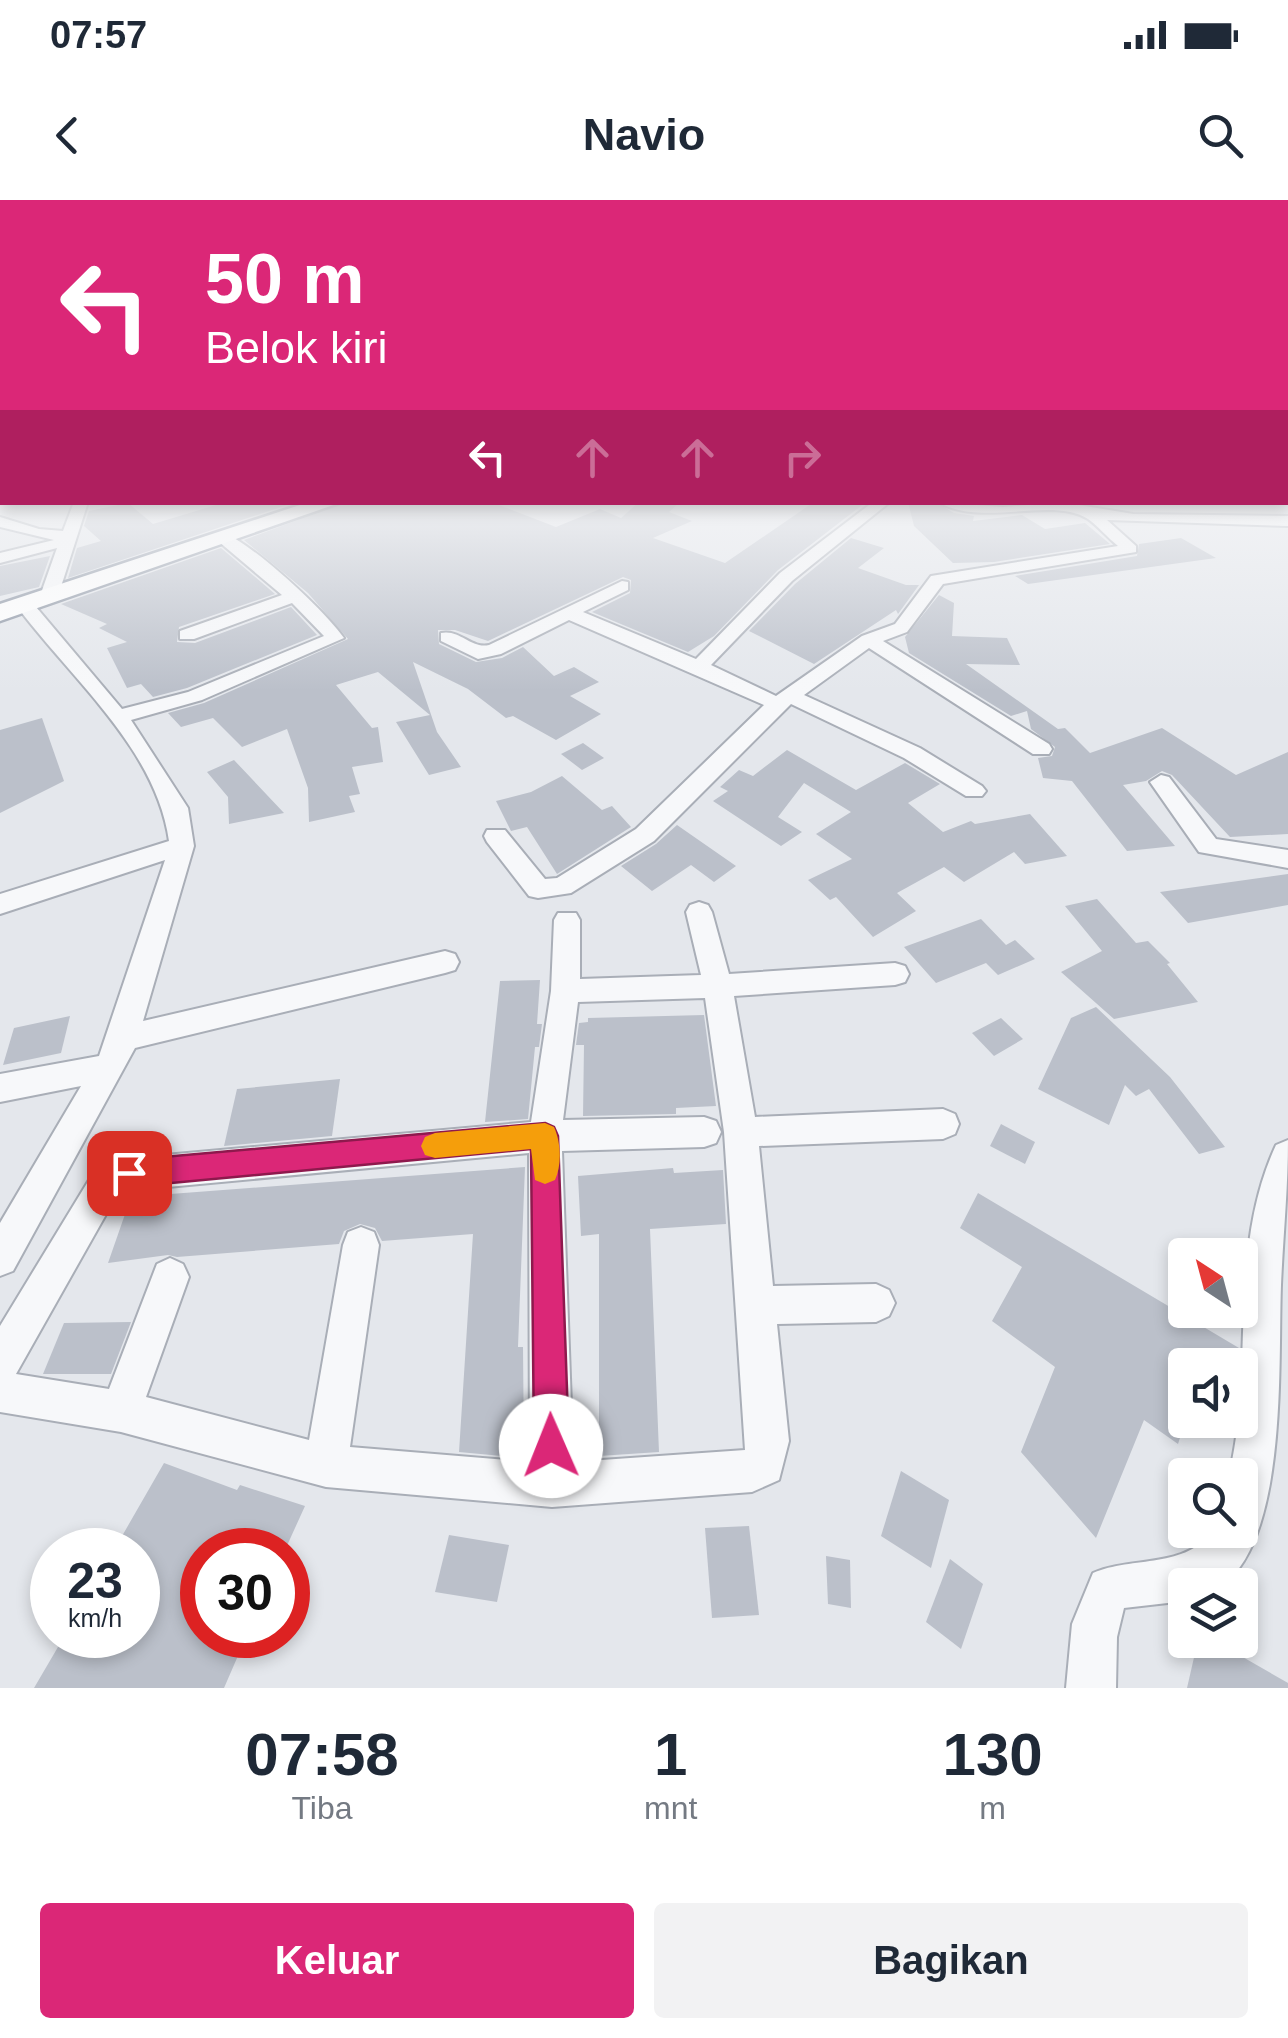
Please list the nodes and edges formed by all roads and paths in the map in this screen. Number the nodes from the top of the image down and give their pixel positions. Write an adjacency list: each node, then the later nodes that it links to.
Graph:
1 (59, 552): 8 (street)
2 (181, 552): 8 (highway)
3 (242, 552): 7 (street)
4 (818, 552): 13 (street)
5 (1109, 552): 12 (street)
6 (622, 586): 9 (street)
7 (296, 596): 10 (street); 15 (street)
8 (25, 605): 15 (street)
9 (571, 614): 11 (street); 13 (street)
10 (186, 635)
11 (448, 638)
12 (868, 640): 14 (street); 16 (street)
13 (699, 667): 14 (street)
14 (782, 699): 18 (street); 19 (street)
15 (117, 717): 20 (street)
16 (1041, 749)
17 (1161, 782): 21 (street)
18 (974, 791)
19 (496, 836)
20 (182, 846): 22 (street); 29 (street)
21 (1288, 859)
22 (0, 904)
23 (699, 912): 27 (street)
24 (567, 920): 28 (street)
25 (445, 962): 29 (street)
26 (895, 974): 27 (street)
27 (718, 986): 28 (street); 32 (street)
28 (565, 990): 33 (street)
29 (117, 1052): 30 (street); 36 (street)
30 (0, 1088)
31 (943, 1124): 32 (street)
32 (722, 1132): 33 (street); 39 (street)
33 (545, 1136): 40 (street); 45 (street)
34 (1288, 1156): 43 (street)
35 (362, 1245): 44 (street)
36 (0, 1258)
37 (170, 1277): 42 (street)
38 (876, 1302): 39 (street)
39 (756, 1305): 45 (street)
40 (0, 1363)
41 (0, 1392): 42 (street)
42 (121, 1411): 44 (street)
43 (1253, 1458)
44 (326, 1466): 45 (street)
45 (552, 1485)
46 (1226, 1548): 47 (street)
47 (1091, 1688)

